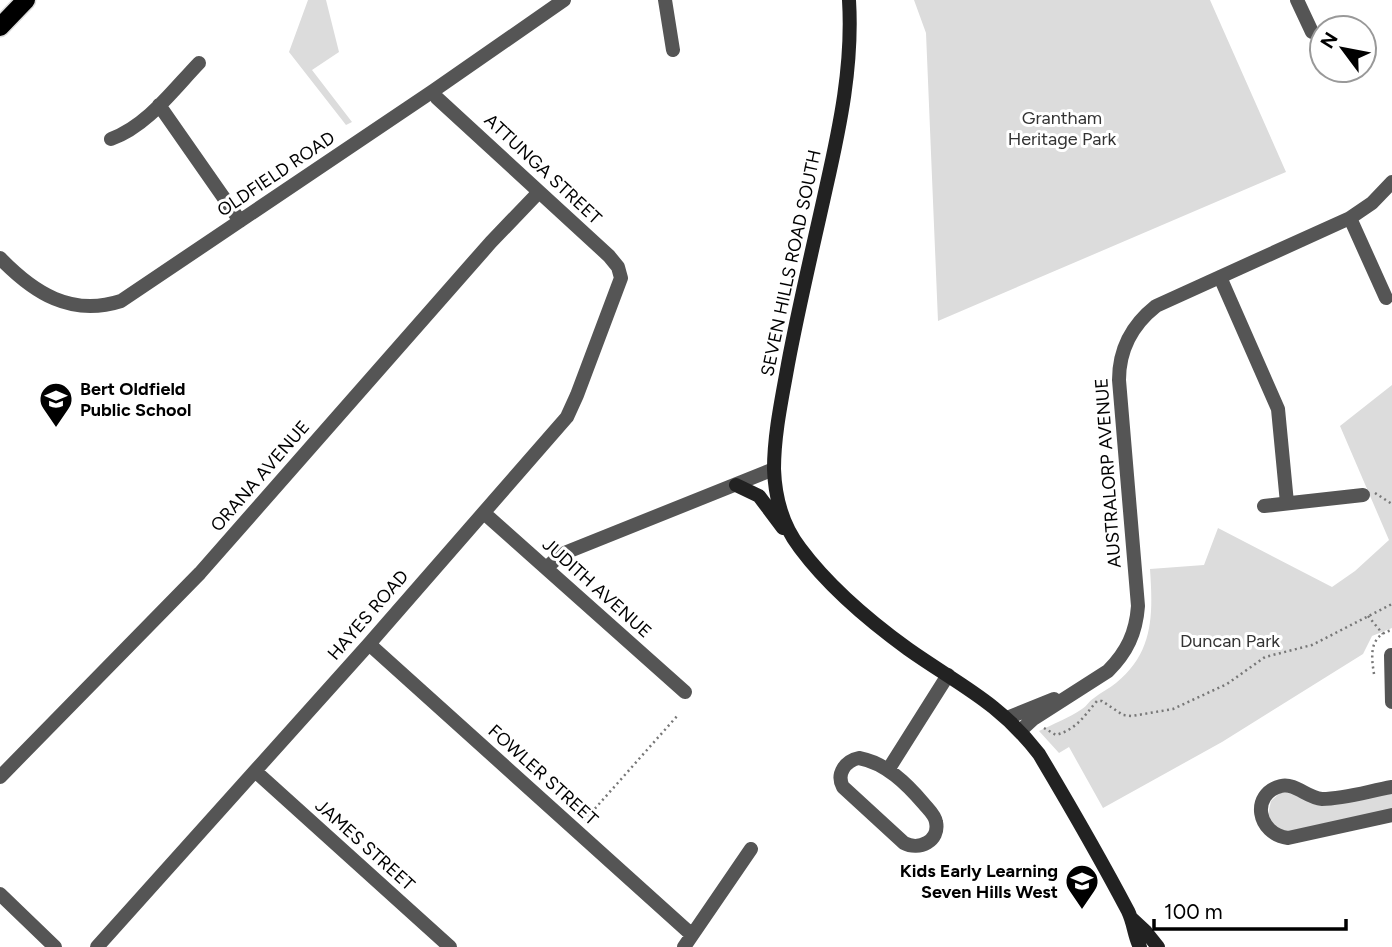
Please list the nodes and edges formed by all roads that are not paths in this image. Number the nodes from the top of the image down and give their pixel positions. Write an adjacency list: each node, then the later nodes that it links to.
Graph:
1 (9, 0): 7 (main road)
2 (26, 0): 9 (main road)
3 (564, 0): 12 (street, OLDFIELD ROAD)
4 (666, 0): 10 (street)
5 (849, 0): 23 (street, SEVEN HILLS ROAD SOUTH)
6 (1297, 0): 8 (street)
7 (0, 9)
8 (1308, 23)
9 (0, 27)
10 (673, 50)
11 (200, 63): 13 (street)
12 (433, 91): 16 (street, ATTUNGA STREET); 18 (street, OLDFIELD ROAD)
13 (159, 105): 14 (street); 18 (street)
14 (111, 139)
15 (1392, 183): 17 (street, AUSTRALORP AVENUE)
16 (539, 192): 21 (street, ATTUNGA STREET); 41 (street, ORANA AVENUE)
17 (1350, 218): 20 (street, AUSTRALORP AVENUE); 22 (street)
18 (240, 221): 19 (street, OLDFIELD ROAD)
19 (0, 258)
20 (1220, 277): 26 (street); 34 (street, AUSTRALORP AVENUE)
21 (621, 278): 28 (street, HAYES ROAD)
22 (1386, 298)
23 (774, 469): 24 (street); 29 (street, SEVEN HILLS ROAD SOUTH)
24 (736, 485): 29 (street, SEVEN HILLS ROAD SOUTH); 30 (street)
25 (1363, 495): 26 (street)
26 (1287, 503): 27 (street)
27 (1264, 506)
28 (484, 513): 30 (street, JUDITH AVENUE); 31 (street, HAYES ROAD)
29 (789, 533): 33 (street, SEVEN HILLS ROAD SOUTH)
30 (546, 568): 35 (street, JUDITH AVENUE)
31 (369, 644): 40 (street, HAYES ROAD); 47 (street, FOWLER STREET)
32 (1391, 654): 36 (street)
33 (948, 675): 37 (street, SEVEN HILLS ROAD SOUTH); 39 (street)
34 (1085, 687): 37 (street, AUSTRALORP AVENUE); 38 (street, AUSTRALORP AVENUE)
35 (685, 692)
36 (1392, 702)
37 (1007, 718): 38 (street, SEVEN HILLS ROAD SOUTH)
38 (1020, 731): 46 (street, SEVEN HILLS ROAD SOUTH)
39 (888, 770): 39 (street)
40 (254, 771): 49 (street, HAYES ROAD); 50 (street, JAMES STREET)
41 (0, 777)
42 (1392, 787): 43 (street)
43 (1392, 815)
44 (751, 849): 47 (street)
45 (0, 894): 48 (street)
46 (1132, 919): 51 (street, SEVEN HILLS ROAD SOUTH); 52 (street, SEVEN HILLS ROAD SOUTH)
47 (688, 941)
48 (55, 947)
49 (97, 947)
50 (450, 947)
51 (1140, 947)
52 (1158, 947)

